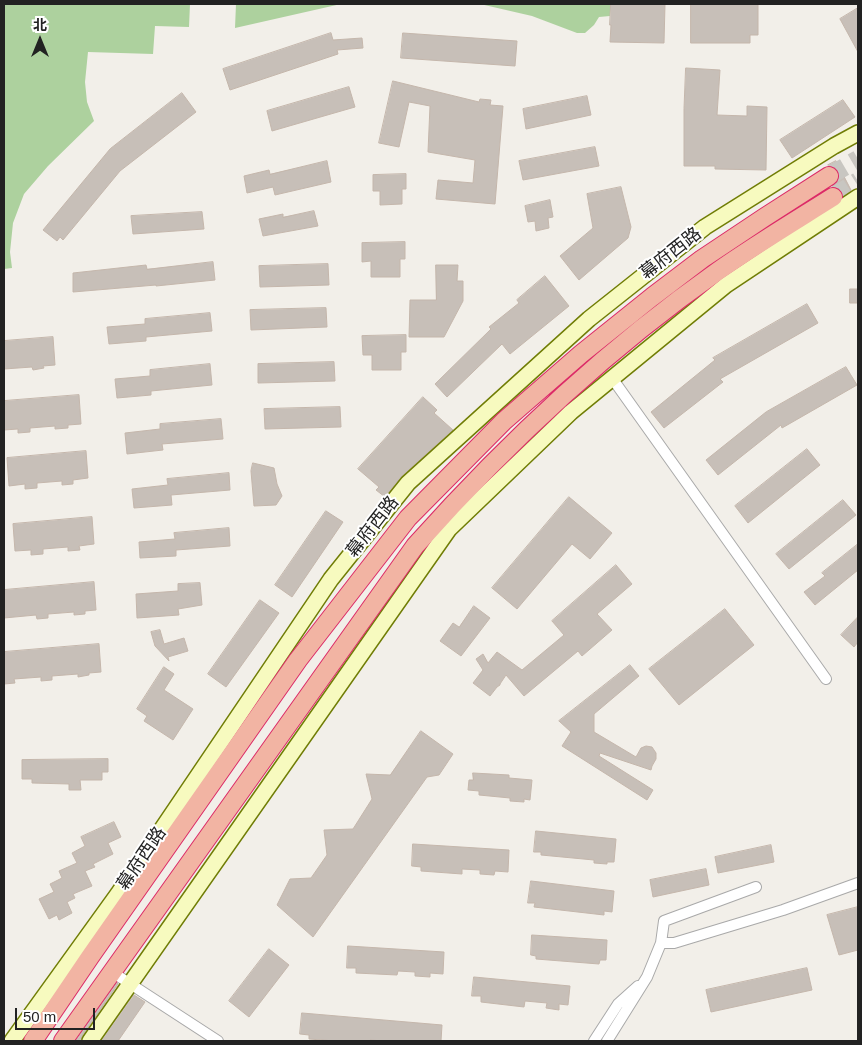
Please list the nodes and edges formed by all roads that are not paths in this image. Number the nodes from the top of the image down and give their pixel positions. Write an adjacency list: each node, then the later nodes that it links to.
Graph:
1 (858, 133): 13 (main road, 幕府西路)
2 (829, 176): 14 (highway, 幕府西路)
3 (833, 197): 10 (highway)
4 (858, 197): 5 (main road)
5 (612, 378): 6 (street); 12 (main road)
6 (826, 679)
7 (858, 883): 9 (street)
8 (756, 887): 9 (street)
9 (661, 943): 11 (street)
10 (112, 972): 12 (street); 15 (highway)
11 (648, 977): 18 (street); 19 (street)
12 (130, 985): 16 (main road); 17 (street)
13 (12, 1041)
14 (33, 1041)
15 (63, 1041)
16 (90, 1041)
17 (218, 1041)
18 (594, 1041)
19 (608, 1041)

